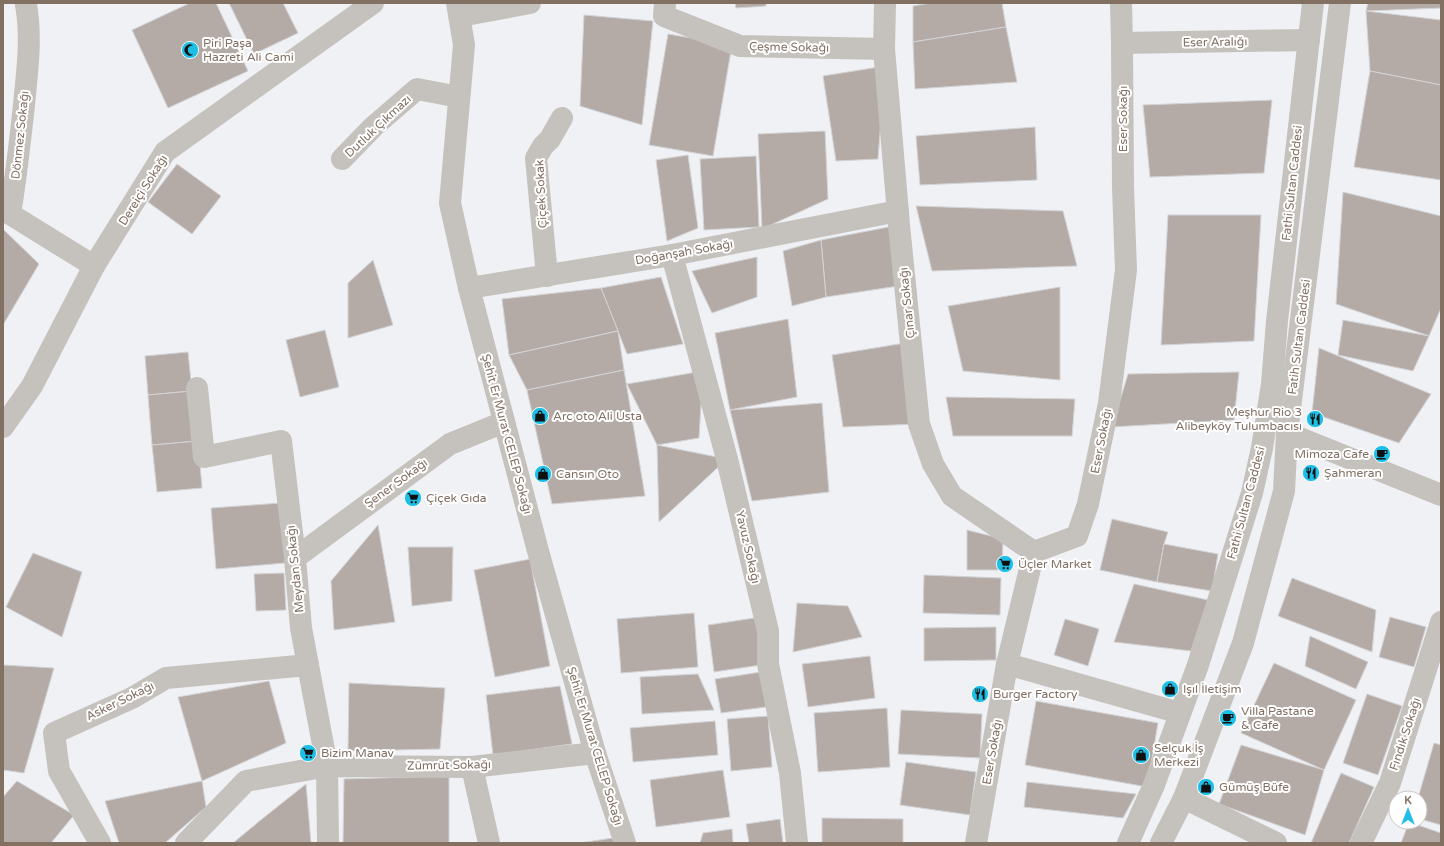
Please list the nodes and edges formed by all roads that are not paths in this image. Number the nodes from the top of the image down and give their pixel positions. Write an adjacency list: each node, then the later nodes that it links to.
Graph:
1 (373, 3): 18 (street, Dereiçi Sokağı)
2 (530, 3): 9 (street)
3 (665, 3): 12 (street, Çeşme Sokağı)
4 (885, 3): 12 (street, Çınar Sokağı)
5 (1121, 3): 11 (street, Eser Sokağı)
6 (1313, 3): 10 (street, Fathi Sultan Caddesi)
7 (1340, 3): 26 (street, Fatih Sultan Caddesi)
8 (26, 5): 18 (street, Dönmez Sokağı)
9 (459, 9): 13 (street, Şehit Er Murat CELEP Sokağı)
10 (1308, 40): 11 (street, Eser Aralığı); 33 (street, Fathi Sultan Caddesi)
11 (1122, 43): 28 (street, Eser Sokağı)
12 (884, 49): 16 (street, Çınar Sokağı)
13 (459, 97): 15 (street, Dutluk Çıkmazı); 20 (street, Şehit Er Murat CELEP Sokağı)
14 (562, 118): 19 (street, Çiçek Sokak)
15 (342, 159)
16 (898, 211): 17 (street, Doğanşah Sokağı); 28 (street, Çınar Sokağı)
17 (672, 255): 19 (street, Doğanşah Sokağı); 43 (street, Yavuz Sokağı)
18 (94, 266): 21 (street, Dereiçi Sokağı)
19 (547, 276): 20 (street, Doğanşah Sokağı)
20 (469, 288): 24 (street, Şehit Er Murat CELEP Sokağı)
21 (32, 386): 23 (street); 25 (street, Dereiçi Sokağı)
22 (197, 388): 29 (street, Meydan Sokağı)
23 (3, 403)
24 (504, 422): 29 (street, Şener Sokağı); 34 (street, Şehit Er Murat CELEP Sokağı)
25 (3, 426)
26 (1287, 433): 27 (street); 37 (street, Fatih Sultan Caddesi)
27 (1441, 495)
28 (1034, 552): 31 (street, Eser Sokağı)
29 (295, 558): 32 (street, Meydan Sokağı)
30 (1441, 622): 48 (street, Fındık Sokağı)
31 (1007, 664): 33 (street); 44 (street, Eser Sokağı)
32 (308, 665): 35 (street, Meydan Sokağı); 38 (street, Asker Sokağı)
33 (1180, 713): 45 (street, Fathi Sultan Caddesi)
34 (595, 753): 36 (street, Zümrüt Sokağı); 42 (street, Şehit Er Murat CELEP Sokağı)
35 (327, 766): 36 (street, Zümrüt Sokağı); 39 (street, Zümrüt Sokağı); 40 (street, Meydan Sokağı)
36 (472, 767): 41 (street)
37 (1184, 798): 46 (street, Fatih Sultan Caddesi); 47 (street)
38 (100, 843)
39 (186, 843)
40 (328, 843)
41 (489, 843)
42 (625, 843)
43 (797, 843)
44 (976, 843)
45 (1128, 843)
46 (1161, 843)
47 (1276, 843)
48 (1361, 843)

